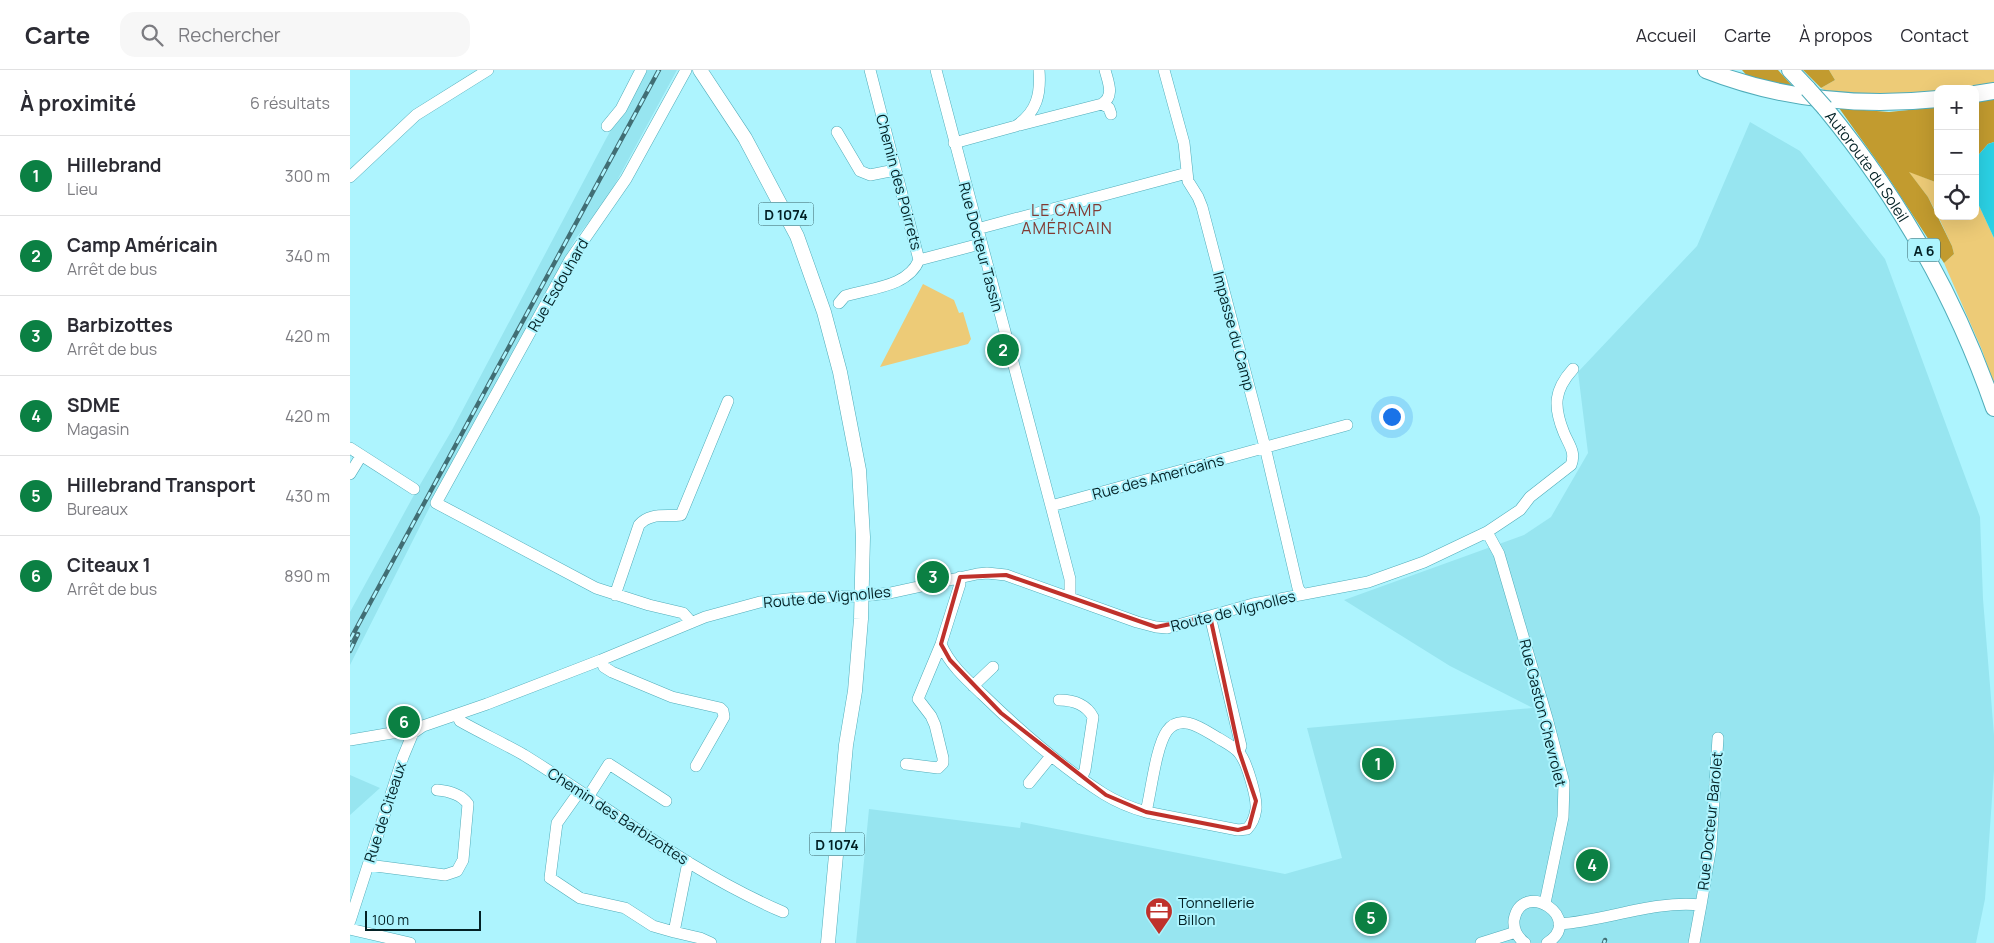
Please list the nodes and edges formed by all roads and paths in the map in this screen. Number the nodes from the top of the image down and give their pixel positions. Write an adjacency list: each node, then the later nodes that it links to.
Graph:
1 (641, 70): 17 (street)
2 (686, 70): 41 (street, Rue Esdouhard)
3 (700, 70): 42 (main road, D 1074)
4 (870, 70): 21 (street, Chemin des Poirrets)
5 (936, 70): 20 (street, Rue Docteur Tassin)
6 (1039, 70): 18 (street)
7 (1105, 70): 15 (street)
8 (1164, 70): 22 (street, Impasse du Camp)
9 (1706, 70): 14 (highway)
10 (1790, 70): 30 (highway, Autoroute du Soleil / A 6, bridge)
11 (479, 72): 23 (street)
12 (1994, 91): 13 (highway)
13 (1979, 93)
14 (1934, 99)
15 (1102, 104): 16 (street); 18 (street)
16 (1111, 114)
17 (607, 126)
18 (1016, 126): 20 (street)
19 (837, 132): 21 (street)
20 (954, 143): 24 (street, Rue Docteur Tassin)
21 (895, 170): 26 (street, Chemin des Poirrets)
22 (1187, 173): 24 (street); 33 (street, Impasse du Camp)
23 (350, 176)
24 (977, 229): 25 (street, Rue Docteur Tassin)
25 (980, 244): 26 (street); 37 (street, Rue Docteur Tassin)
26 (919, 260): 27 (street, Chemin des Poirrets)
27 (839, 303)
28 (1573, 368): 38 (street, Route de Vignolles)
29 (728, 401): 41 (street)
30 (1994, 408)
31 (1347, 425): 33 (street, Rue des Americains)
32 (350, 448): 34 (street)
33 (1265, 448): 37 (street, Rue des Americains); 40 (street, Impasse du Camp)
34 (361, 456): 35 (street); 36 (street)
35 (350, 474)
36 (414, 489)
37 (1051, 506): 43 (street, Rue Docteur Tassin)
38 (1485, 533): 40 (street, Route de Vignolles); 67 (street, Rue Gaston Chevrolet)
39 (960, 577): 42 (street, Route de Vignolles); 43 (street, Route de Vignolles); 46 (street)
40 (1302, 594): 44 (street, Route de Vignolles)
41 (615, 595): 45 (street)
42 (858, 596): 45 (street, Route de Vignolles); 77 (main road, D 1074)
43 (1070, 598): 44 (street, Route de Vignolles)
44 (1210, 616): 55 (street)
45 (691, 622): 47 (street, Route de Vignolles)
46 (941, 644): 49 (street); 57 (street)
47 (601, 660): 51 (street, Route de Vignolles); 58 (street)
48 (993, 666): 49 (street)
49 (973, 686): 56 (street)
50 (1060, 700): 59 (street)
51 (457, 715): 52 (street, Route de Vignolles); 62 (street, Chemin des Barbizottes)
52 (413, 733): 54 (street, Route de Vignolles); 66 (street, Rue de Citeaux)
53 (1718, 738): 68 (street, Rue Docteur Barolet)
54 (350, 740)
55 (1239, 751): 64 (street); 64 (street)
56 (1051, 756): 59 (street); 60 (street)
57 (906, 764)
58 (696, 766)
59 (1081, 779): 64 (street)
60 (1029, 783)
61 (437, 790): 66 (street)
62 (583, 794): 63 (street); 65 (street, Chemin des Barbizottes); 73 (street)
63 (666, 801)
64 (1146, 812)
65 (688, 862): 69 (street, Chemin des Barbizottes); 73 (street)
66 (368, 865): 70 (street, Rue de Citeaux)
67 (1545, 903): 71 (street); 74 (street)
68 (1701, 905): 71 (street, Rue Docteur Barolet); 81 (street, Rue Docteur Barolet)
69 (783, 912)
70 (350, 921)
71 (1559, 924): 80 (street)
72 (350, 929): 75 (street)
73 (674, 932): 76 (street)
74 (1516, 932): 78 (street); 79 (street)
75 (410, 943)
76 (711, 943)
77 (828, 943)
78 (1481, 943)
79 (1525, 943)
80 (1547, 943)
81 (1694, 943)

